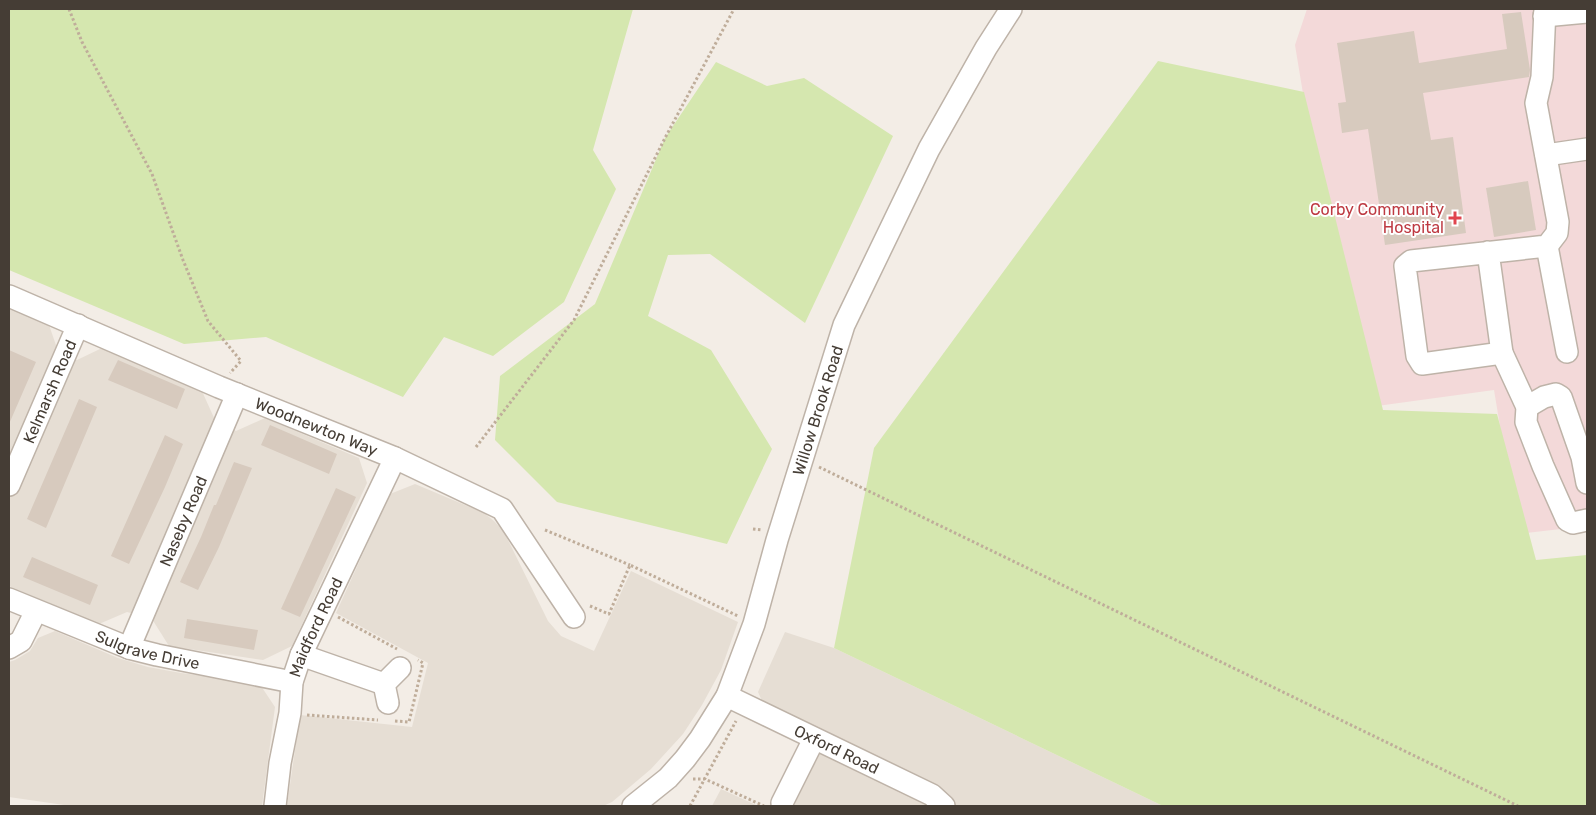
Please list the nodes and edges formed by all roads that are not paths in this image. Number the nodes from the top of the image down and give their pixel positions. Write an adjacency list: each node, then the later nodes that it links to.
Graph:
1 (1010, 9): 26 (street, Willow Brook Road)
2 (1545, 12): 3 (street); 5 (street)
3 (1587, 12)
4 (1587, 148): 5 (street)
5 (1546, 155): 6 (street)
6 (1547, 246): 7 (street); 10 (street)
7 (1488, 252): 11 (street); 11 (street)
8 (9, 296): 9 (street, Woodnewton Way)
9 (78, 325): 12 (street, Woodnewton Way); 16 (street, Kelmarsh Road)
10 (1567, 352)
11 (1502, 353): 13 (street)
12 (228, 391): 14 (street, Woodnewton Way); 22 (street, Naseby Road)
13 (1527, 407): 15 (street); 17 (street)
14 (395, 458): 20 (street, Woodnewton Way); 23 (street, Maidford Road)
15 (1587, 484)
16 (9, 485)
17 (1587, 520)
18 (9, 598): 19 (street, Sulgrave Drive)
19 (36, 611): 21 (street); 22 (street, Sulgrave Drive)
20 (574, 618)
21 (9, 648)
22 (129, 648): 25 (street, Sulgrave Drive)
23 (300, 655): 24 (street); 25 (street, Maidford Road)
24 (400, 668)
25 (292, 682): 29 (street, Maidford Road)
26 (736, 701): 27 (street, Oxford Road); 30 (street, Willow Brook Road)
27 (814, 738): 28 (street); 31 (street, Oxford Road)
28 (773, 805)
29 (274, 806)
30 (633, 806)
31 (944, 806)

